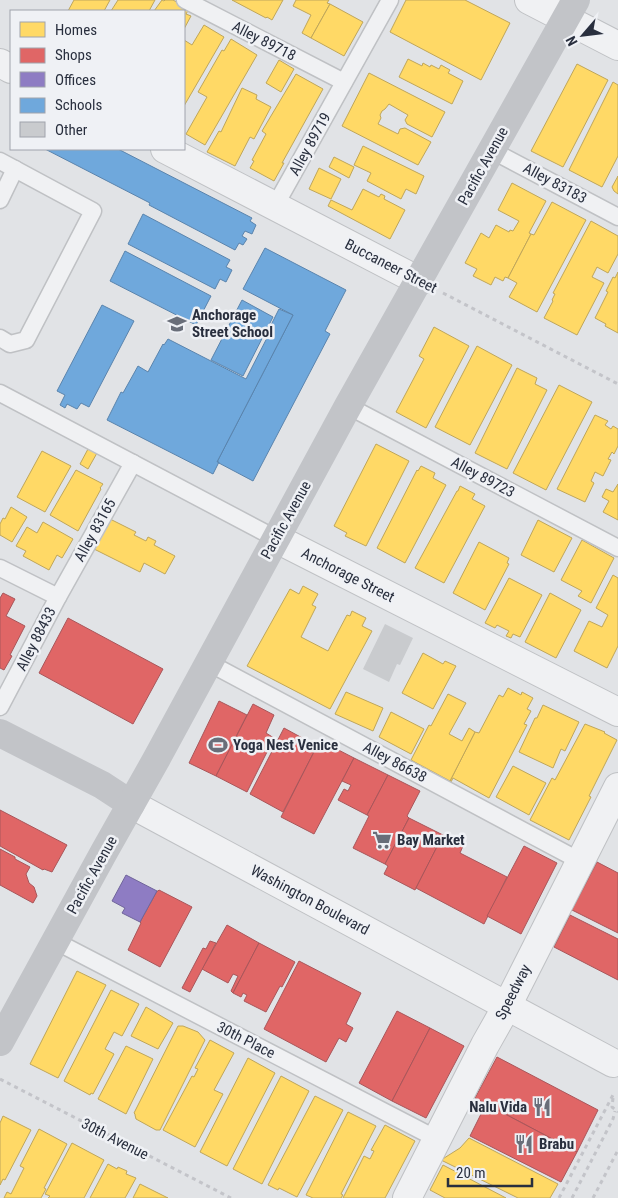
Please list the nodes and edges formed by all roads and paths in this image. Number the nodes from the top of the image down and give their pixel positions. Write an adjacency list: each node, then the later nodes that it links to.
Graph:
1 (185, 0): 6 (lane, Alley 89718)
2 (390, 0): 6 (lane, Alley 89719)
3 (529, 0): 4 (street)
4 (571, 9): 5 (street); 8 (street, Pacific Avenue)
5 (618, 46)
6 (344, 82): 12 (lane, Alley 89719)
7 (167, 150): 12 (street, Buccaneer Street)
8 (491, 150): 13 (lane, Alley 83183); 14 (street, Pacific Avenue)
9 (0, 161): 10 (lane)
10 (15, 169): 11 (lane); 15 (lane)
11 (0, 200)
12 (276, 206): 14 (street, Buccaneer Street)
13 (618, 217)
14 (419, 280): 16 (path, Buccaneer Street); 18 (street, Pacific Avenue)
15 (0, 338)
16 (618, 384)
17 (0, 393): 19 (lane, Anchorage Street)
18 (348, 406): 20 (street, Pacific Avenue); 21 (lane, Alley 89723)
19 (133, 463): 20 (lane, Anchorage Street); 23 (lane, Alley 83165)
20 (275, 538): 24 (street, Pacific Avenue); 26 (street, Anchorage Street)
21 (618, 548)
22 (0, 568): 23 (lane)
23 (58, 597): 25 (lane, Alley 88433)
24 (209, 664): 29 (street, Pacific Avenue); 30 (lane, Alley 86638)
25 (0, 707)
26 (618, 712)
27 (0, 733): 29 (street, Washington Boulevard)
28 (618, 787): 30 (street, Speedway)
29 (131, 804): 31 (street, Pacific Avenue); 32 (street, Washington Boulevard)
30 (580, 861): 32 (street, Speedway)
31 (55, 941): 33 (street, Pacific Avenue); 37 (lane, 30th Place)
32 (507, 1006): 34 (street, Washington Boulevard); 37 (street, Speedway)
33 (0, 1042)
34 (615, 1066)
35 (0, 1079): 39 (path, 30th Avenue)
36 (617, 1111): 41 (path); 42 (path)
37 (437, 1139): 40 (street, Speedway)
38 (618, 1150): 43 (path)
39 (230, 1198)
40 (407, 1198)
41 (560, 1198)
42 (572, 1198)
43 (593, 1198)

